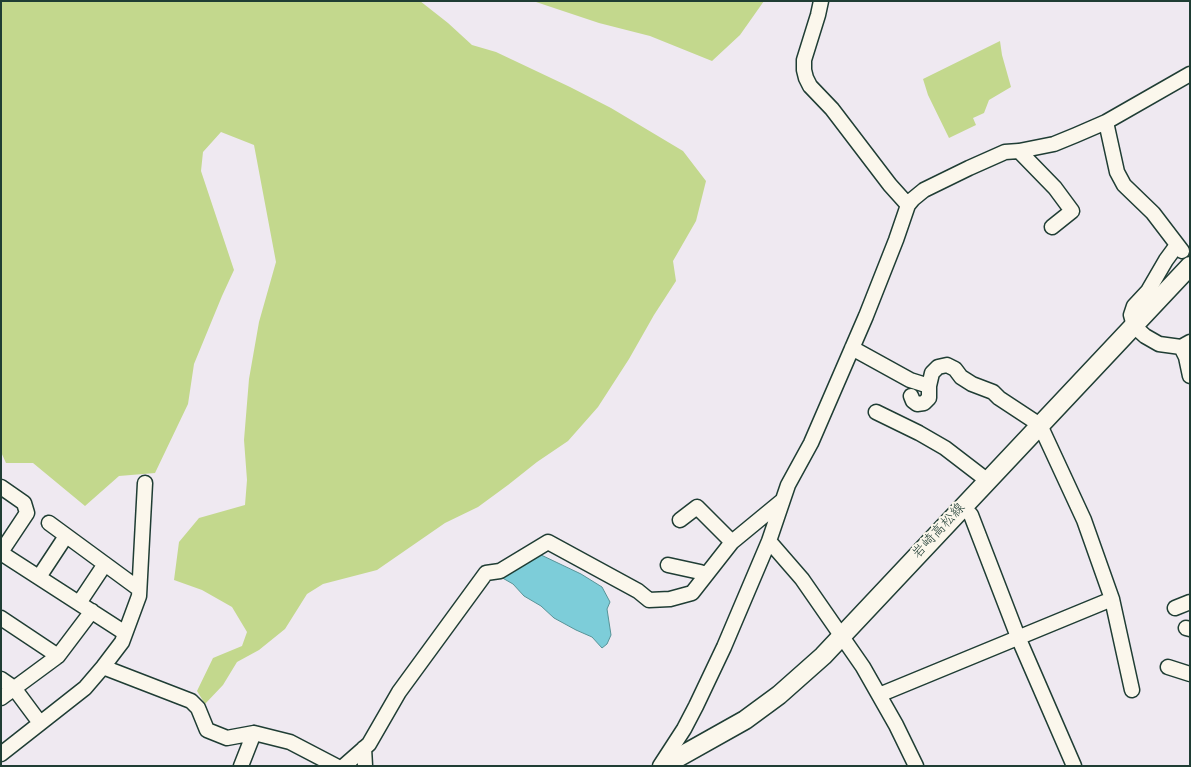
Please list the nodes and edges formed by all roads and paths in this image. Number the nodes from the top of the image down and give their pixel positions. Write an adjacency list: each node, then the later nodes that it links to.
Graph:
1 (821, 1): 5 (street)
2 (1190, 74): 3 (street)
3 (1106, 122): 4 (street); 7 (street)
4 (1019, 151): 5 (street); 6 (street)
5 (908, 205): 10 (street)
6 (1052, 227)
7 (1183, 254): 8 (main road, 岩崎高松線); 8 (street)
8 (1134, 326): 9 (street); 15 (main road, 岩崎高松線)
9 (1186, 344): 11 (street)
10 (852, 348): 12 (street); 19 (street)
11 (1190, 376)
12 (929, 386): 13 (street); 15 (street)
13 (911, 396)
14 (876, 412): 16 (street)
15 (1040, 425): 16 (main road, 岩崎高松線); 32 (street)
16 (988, 481): 20 (main road, 岩崎高松線)
17 (145, 483): 31 (street)
18 (1, 487): 26 (street)
19 (783, 499): 24 (street); 25 (street)
20 (963, 507): 39 (main road, 岩崎高松線); 40 (street)
21 (680, 520): 25 (street)
22 (49, 523): 23 (street)
23 (66, 536): 27 (street); 30 (street)
24 (769, 540): 39 (street); 58 (street)
25 (732, 542): 29 (street)
26 (1, 552): 30 (street)
27 (105, 564): 31 (street); 34 (street)
28 (668, 565): 29 (street)
29 (706, 575): 52 (street)
30 (39, 577): 34 (street)
31 (139, 589): 38 (street)
32 (1112, 599): 40 (street); 47 (street)
33 (1190, 602): 35 (street)
34 (79, 603): 36 (street)
35 (1175, 608)
36 (92, 611): 38 (street); 41 (street)
37 (1, 618): 41 (street)
38 (125, 633): 42 (street)
39 (841, 636): 48 (street); 58 (main road, 岩崎高松線)
40 (1018, 637): 48 (street); 60 (street)
41 (58, 656): 46 (street)
42 (103, 667): 50 (street); 51 (street)
43 (1168, 667): 44 (street)
44 (1190, 674)
45 (1, 680): 46 (street)
46 (14, 688): 49 (street); 50 (street)
47 (1132, 690)
48 (879, 695): 59 (street)
49 (1, 698)
50 (40, 723): 53 (street)
51 (254, 733): 54 (street); 55 (street)
52 (364, 748): 56 (street); 57 (street)
53 (1, 754)
54 (241, 766)
55 (336, 766)
56 (344, 766)
57 (365, 766)
58 (662, 766)
59 (916, 766)
60 (1074, 766)

